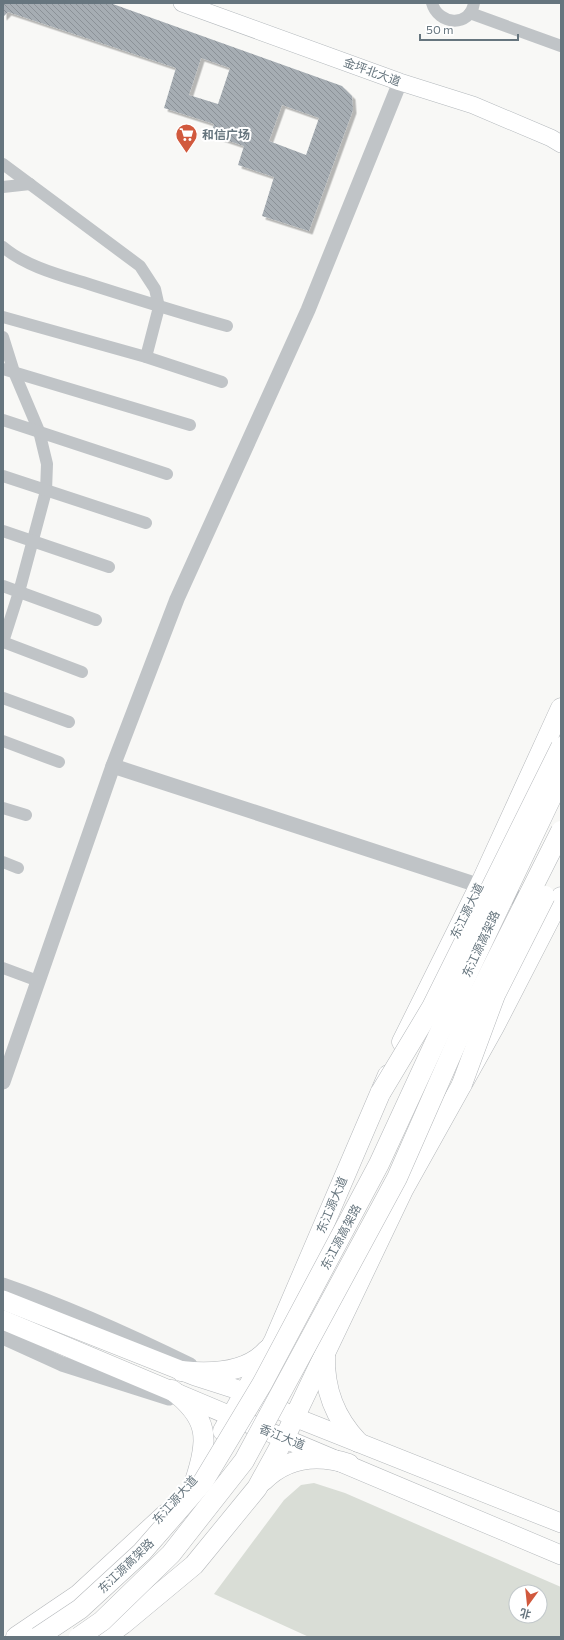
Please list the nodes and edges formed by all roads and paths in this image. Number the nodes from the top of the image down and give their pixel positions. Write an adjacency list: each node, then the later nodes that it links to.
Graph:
1 (182, 3): 5 (main road, 金坪北大道)
2 (432, 3): 3 (street)
3 (472, 8): 4 (street)
4 (561, 46)
5 (400, 82): 6 (main road, 金坪北大道); 39 (street)
6 (561, 144)
7 (3, 164): 8 (street)
8 (30, 184): 9 (street); 11 (street)
9 (3, 187)
10 (3, 247): 11 (street)
11 (159, 307): 13 (street); 15 (street)
12 (3, 317): 15 (street)
13 (227, 326)
14 (3, 337): 16 (street)
15 (146, 357): 17 (street)
16 (8, 370): 19 (street); 20 (street)
17 (222, 382)
18 (3, 420): 20 (street)
19 (190, 425)
20 (39, 431): 21 (street); 23 (street)
21 (167, 474)
22 (3, 476): 23 (street)
23 (46, 491): 24 (street); 26 (street)
24 (146, 524)
25 (3, 531): 26 (street)
26 (32, 541): 27 (street); 29 (street)
27 (109, 567)
28 (3, 586): 29 (street)
29 (19, 592): 30 (street); 31 (street)
30 (96, 620)
31 (3, 642): 32 (street)
32 (82, 672)
33 (3, 698): 35 (street)
34 (561, 708): 47 (highway, 东江源大道)
35 (68, 722)
36 (3, 741): 38 (street)
37 (561, 747): 53 (highway, bridge)
38 (59, 762)
39 (113, 766): 47 (street); 50 (street)
40 (561, 777): 75 (highway, 东江源高架路, bridge)
41 (3, 808): 42 (street)
42 (26, 815)
43 (561, 831): 76 (highway, 东江源高架路, bridge)
44 (3, 862): 46 (street)
45 (561, 862): 52 (highway, bridge)
46 (18, 868)
47 (480, 885): 48 (street); 53 (highway, 东江源大道)
48 (559, 907): 52 (highway)
49 (3, 968): 50 (street)
50 (38, 981): 51 (street)
51 (3, 1082)
52 (462, 1084): 59 (highway)
53 (381, 1092): 58 (highway, 东江源大道)
54 (3, 1285): 61 (street)
55 (3, 1300): 60 (main road, 香江大道)
56 (3, 1320): 62 (main road, 香江大道)
57 (3, 1337): 64 (street)
58 (274, 1341): 61 (highway); 63 (highway, 东江源大道)
59 (325, 1353): 65 (highway); 68 (highway)
60 (182, 1371): 61 (highway); 63 (main road, 香江大道)
61 (203, 1372): 63 (street)
62 (172, 1390): 64 (highway); 66 (main road, 香江大道)
63 (244, 1392): 65 (main road, 香江大道); 66 (highway, 东江源大道)
64 (187, 1403): 66 (street); 70 (highway)
65 (294, 1416): 67 (highway); 68 (main road, 香江大道)
66 (231, 1417): 67 (main road, 香江大道); 70 (highway, 东江源大道)
67 (285, 1437): 69 (main road, 香江大道); 71 (highway)
68 (358, 1442): 72 (main road, 香江大道)
69 (349, 1464): 71 (highway); 73 (main road, 香江大道)
70 (195, 1481): 74 (highway, 东江源大道)
71 (257, 1488): 77 (highway)
72 (561, 1524)
73 (561, 1555)
74 (16, 1637)
75 (38, 1637)
76 (79, 1637)
77 (105, 1637)

